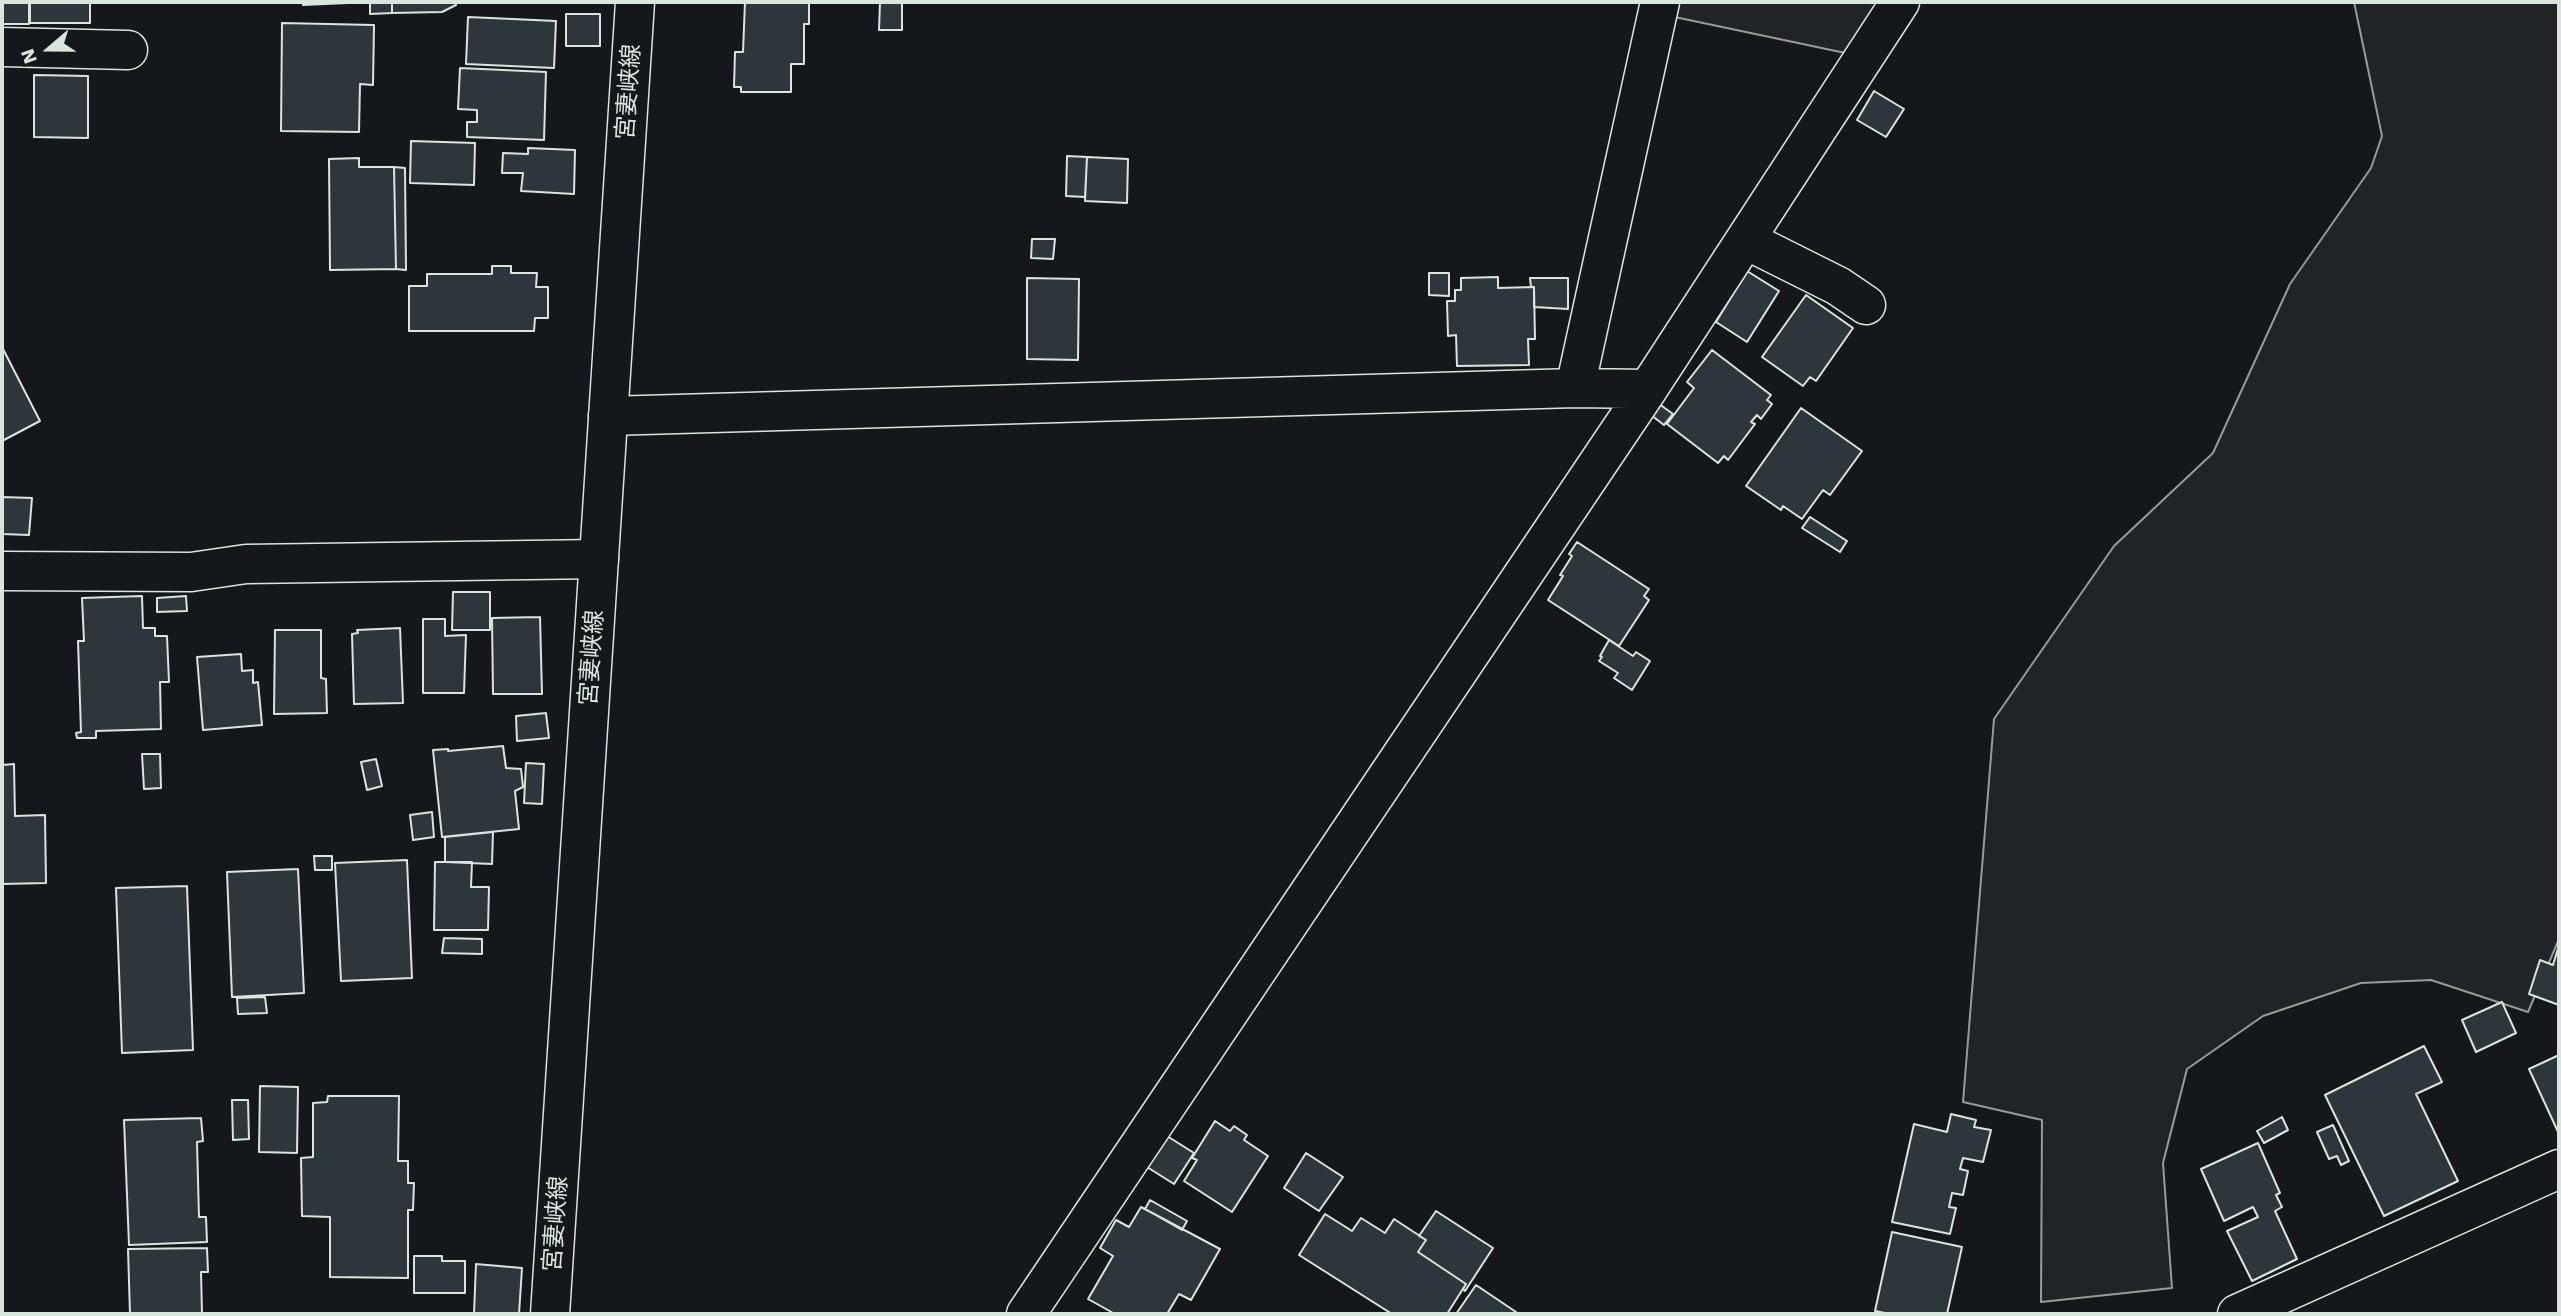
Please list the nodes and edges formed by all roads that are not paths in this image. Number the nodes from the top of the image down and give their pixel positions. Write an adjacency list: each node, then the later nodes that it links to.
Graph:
1 (635, 2): 10 (street, 宮妻峡線)
2 (1660, 2): 8 (street)
3 (1900, 2): 6 (street)
4 (2, 47): 5 (street)
5 (128, 50)
6 (1746, 240): 7 (street); 9 (street)
7 (1866, 305)
8 (1575, 388): 9 (street); 10 (street)
9 (1648, 389): 16 (street)
10 (608, 416): 11 (street, 宮妻峡線)
11 (599, 559): 12 (street); 15 (street, 宮妻峡線)
12 (2, 571)
13 (2559, 1170): 14 (street)
14 (2278, 1306): 17 (street)
15 (550, 1314)
16 (1026, 1314)
17 (2237, 1314)

